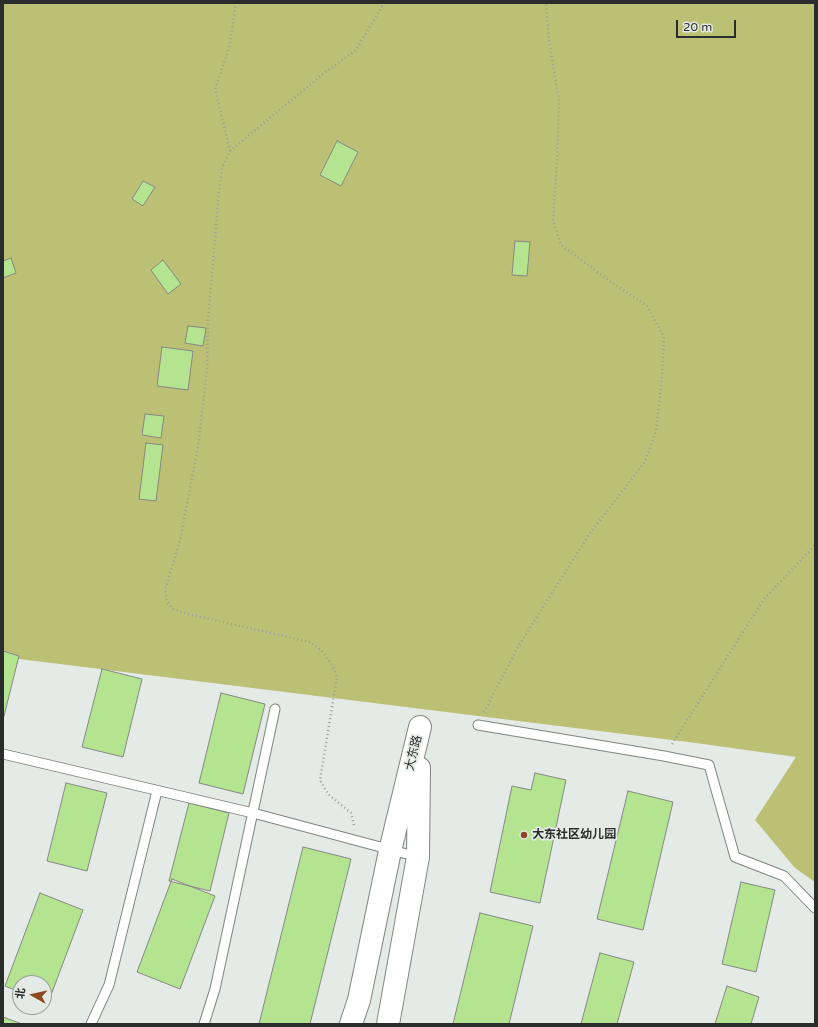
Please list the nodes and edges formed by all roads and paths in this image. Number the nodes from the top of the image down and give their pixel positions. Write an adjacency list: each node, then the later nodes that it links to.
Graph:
1 (236, 3): 4 (path)
2 (384, 3): 4 (path)
3 (546, 3): 7 (path)
4 (230, 151): 12 (path)
5 (815, 545): 9 (path)
6 (275, 709): 11 (lane)
7 (478, 725): 9 (lane)
8 (3, 754): 10 (lane)
9 (664, 756): 15 (lane)
10 (157, 790): 11 (lane); 16 (lane)
11 (253, 813): 12 (lane); 17 (lane)
12 (359, 842): 13 (lane)
13 (390, 851): 14 (lane); 14 (street, 大东路); 18 (street, 大东路)
14 (418, 857): 19 (street, 大东路)
15 (815, 908)
16 (91, 1024)
17 (204, 1024)
18 (351, 1024)
19 (388, 1024)

